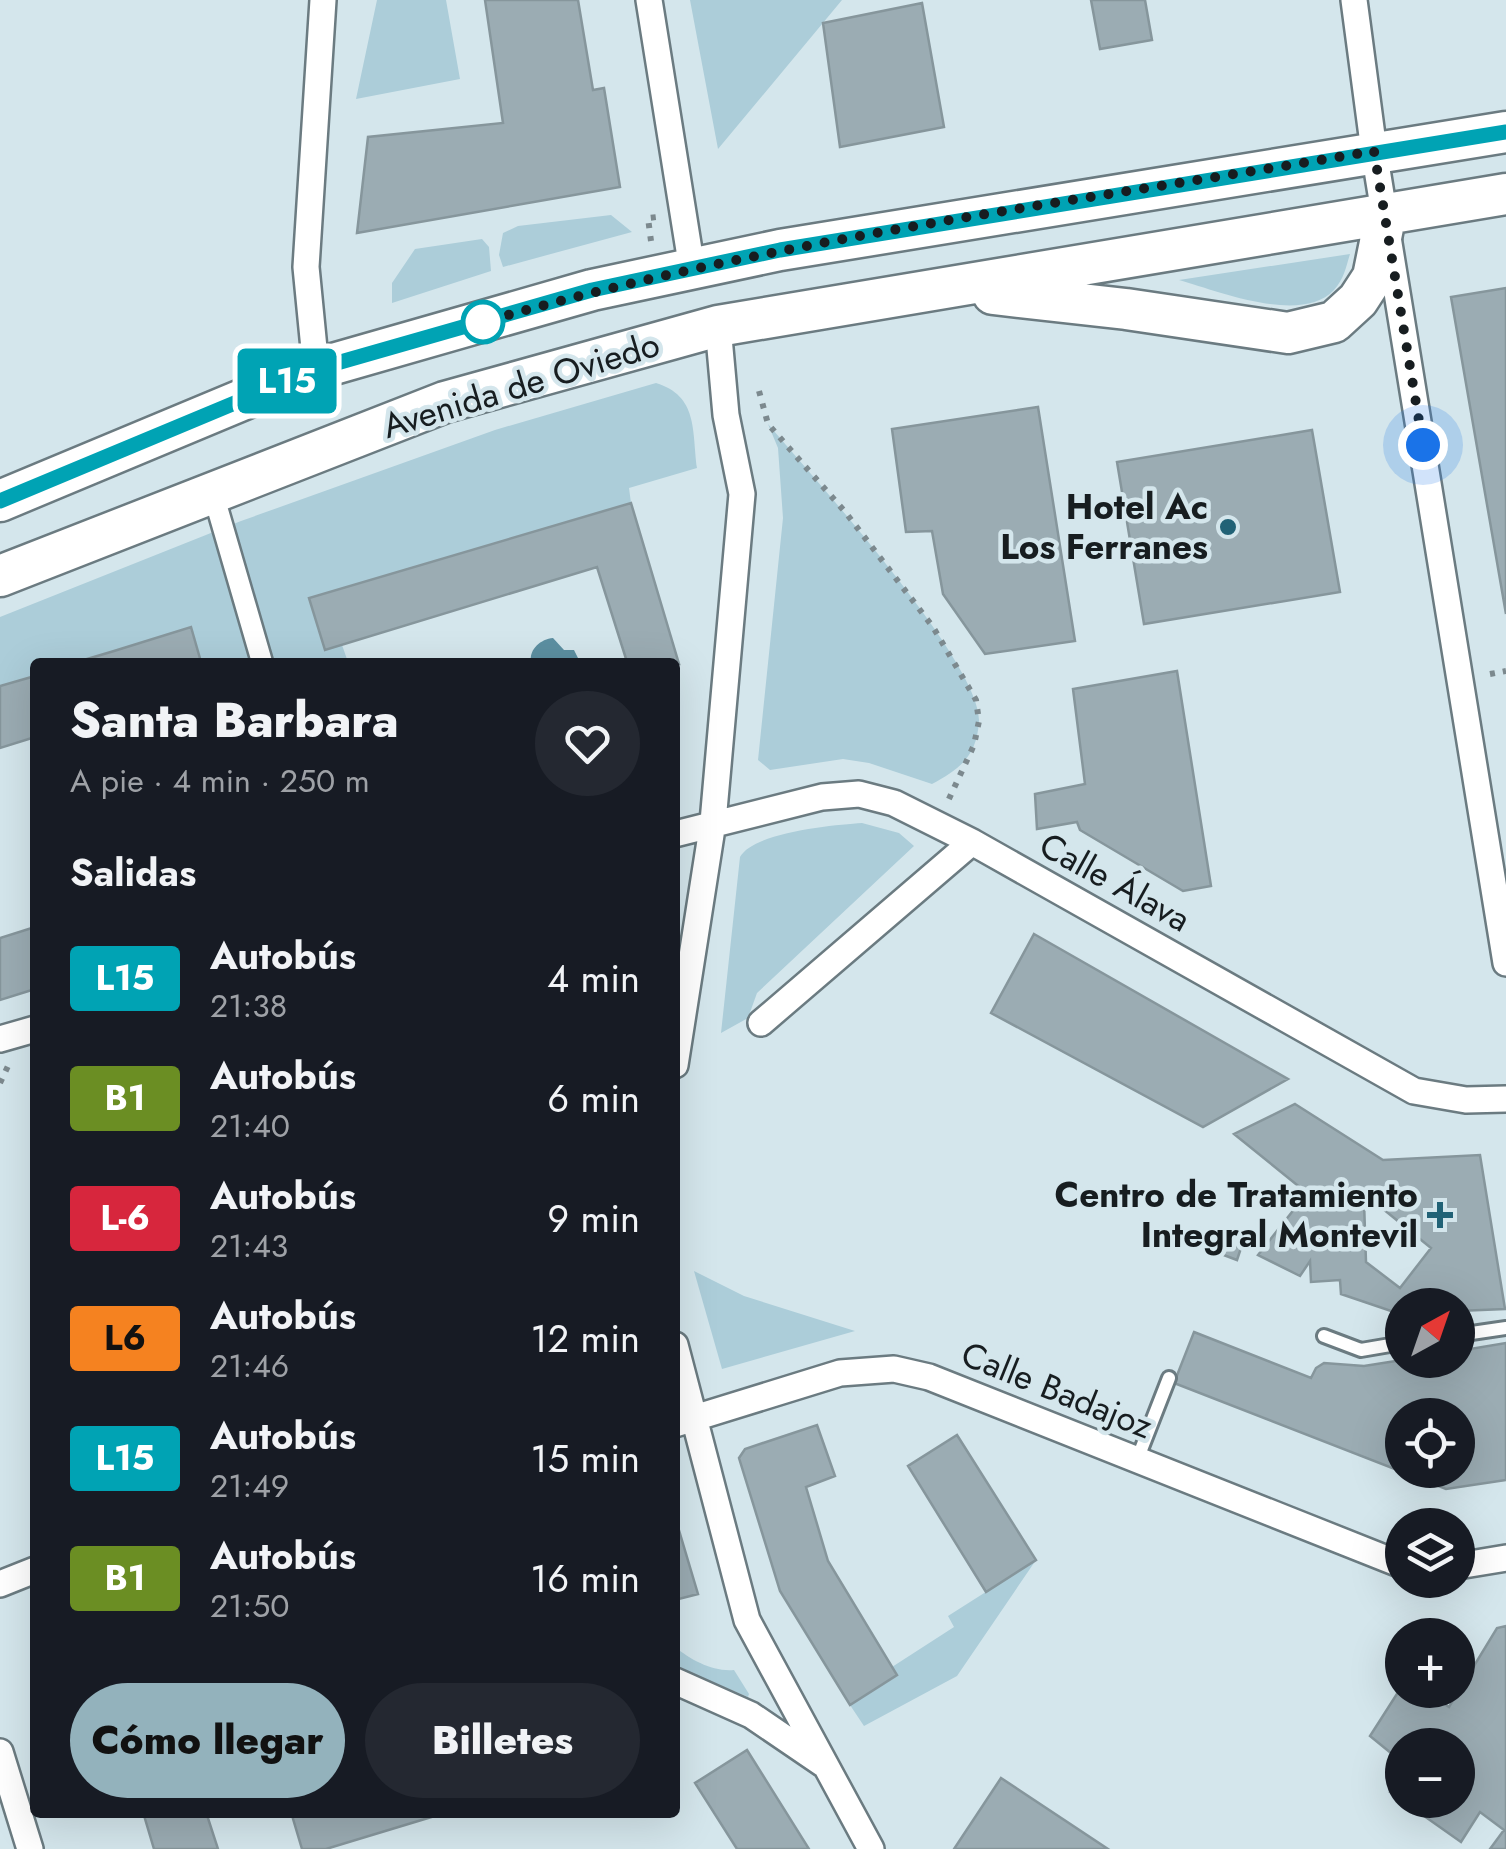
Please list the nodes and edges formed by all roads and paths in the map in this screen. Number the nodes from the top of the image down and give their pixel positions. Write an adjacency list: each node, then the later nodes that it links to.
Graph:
1 (323, 0): 11 (street)
2 (648, 0): 8 (street)
3 (1354, 0): 5 (street)
4 (1506, 132): 5 (main road, Avenida de Oviedo)
5 (1374, 151): 7 (street); 8 (main road, Avenida de Oviedo)
6 (1506, 194): 7 (main road, Avenida de Oviedo)
7 (1386, 213): 9 (main road, Avenida de Oviedo); 9 (main road, Avenida de Oviedo); 23 (street)
8 (692, 269): 11 (main road, Avenida de Oviedo)
9 (944, 288): 10 (main road, Avenida de Oviedo)
10 (718, 326): 15 (main road, Avenida de Oviedo); 20 (street)
11 (316, 369): 13 (main road, Avenida de Oviedo)
12 (760, 391): 19 (path)
13 (0, 501)
14 (217, 508): 16 (street)
15 (0, 576)
16 (261, 658)
17 (1506, 672): 18 (path)
18 (1490, 674)
19 (946, 804)
20 (713, 822): 21 (street, Calle Álava); 22 (street, Calle Álava); 26 (street)
21 (680, 832)
22 (972, 842): 24 (street); 28 (street, Calle Álava)
23 (1506, 964)
24 (761, 1023)
25 (30, 1030): 27 (street)
26 (680, 1032)
27 (0, 1039)
28 (1506, 1099)
29 (1506, 1328): 30 (lane)
30 (1475, 1333)
31 (1324, 1336): 32 (lane)
32 (1385, 1346)
33 (1169, 1378): 36 (lane)
34 (680, 1388): 35 (street)
35 (684, 1422): 36 (street, Calle Badajoz); 44 (street)
36 (1137, 1460): 37 (street, Calle Badajoz)
37 (1385, 1558)
38 (1506, 1558): 39 (street)
39 (1475, 1563)
40 (30, 1572): 41 (street)
41 (0, 1584)
42 (680, 1682): 44 (street)
43 (0, 1752): 45 (street)
44 (827, 1766): 46 (street)
45 (30, 1849)
46 (872, 1849)

